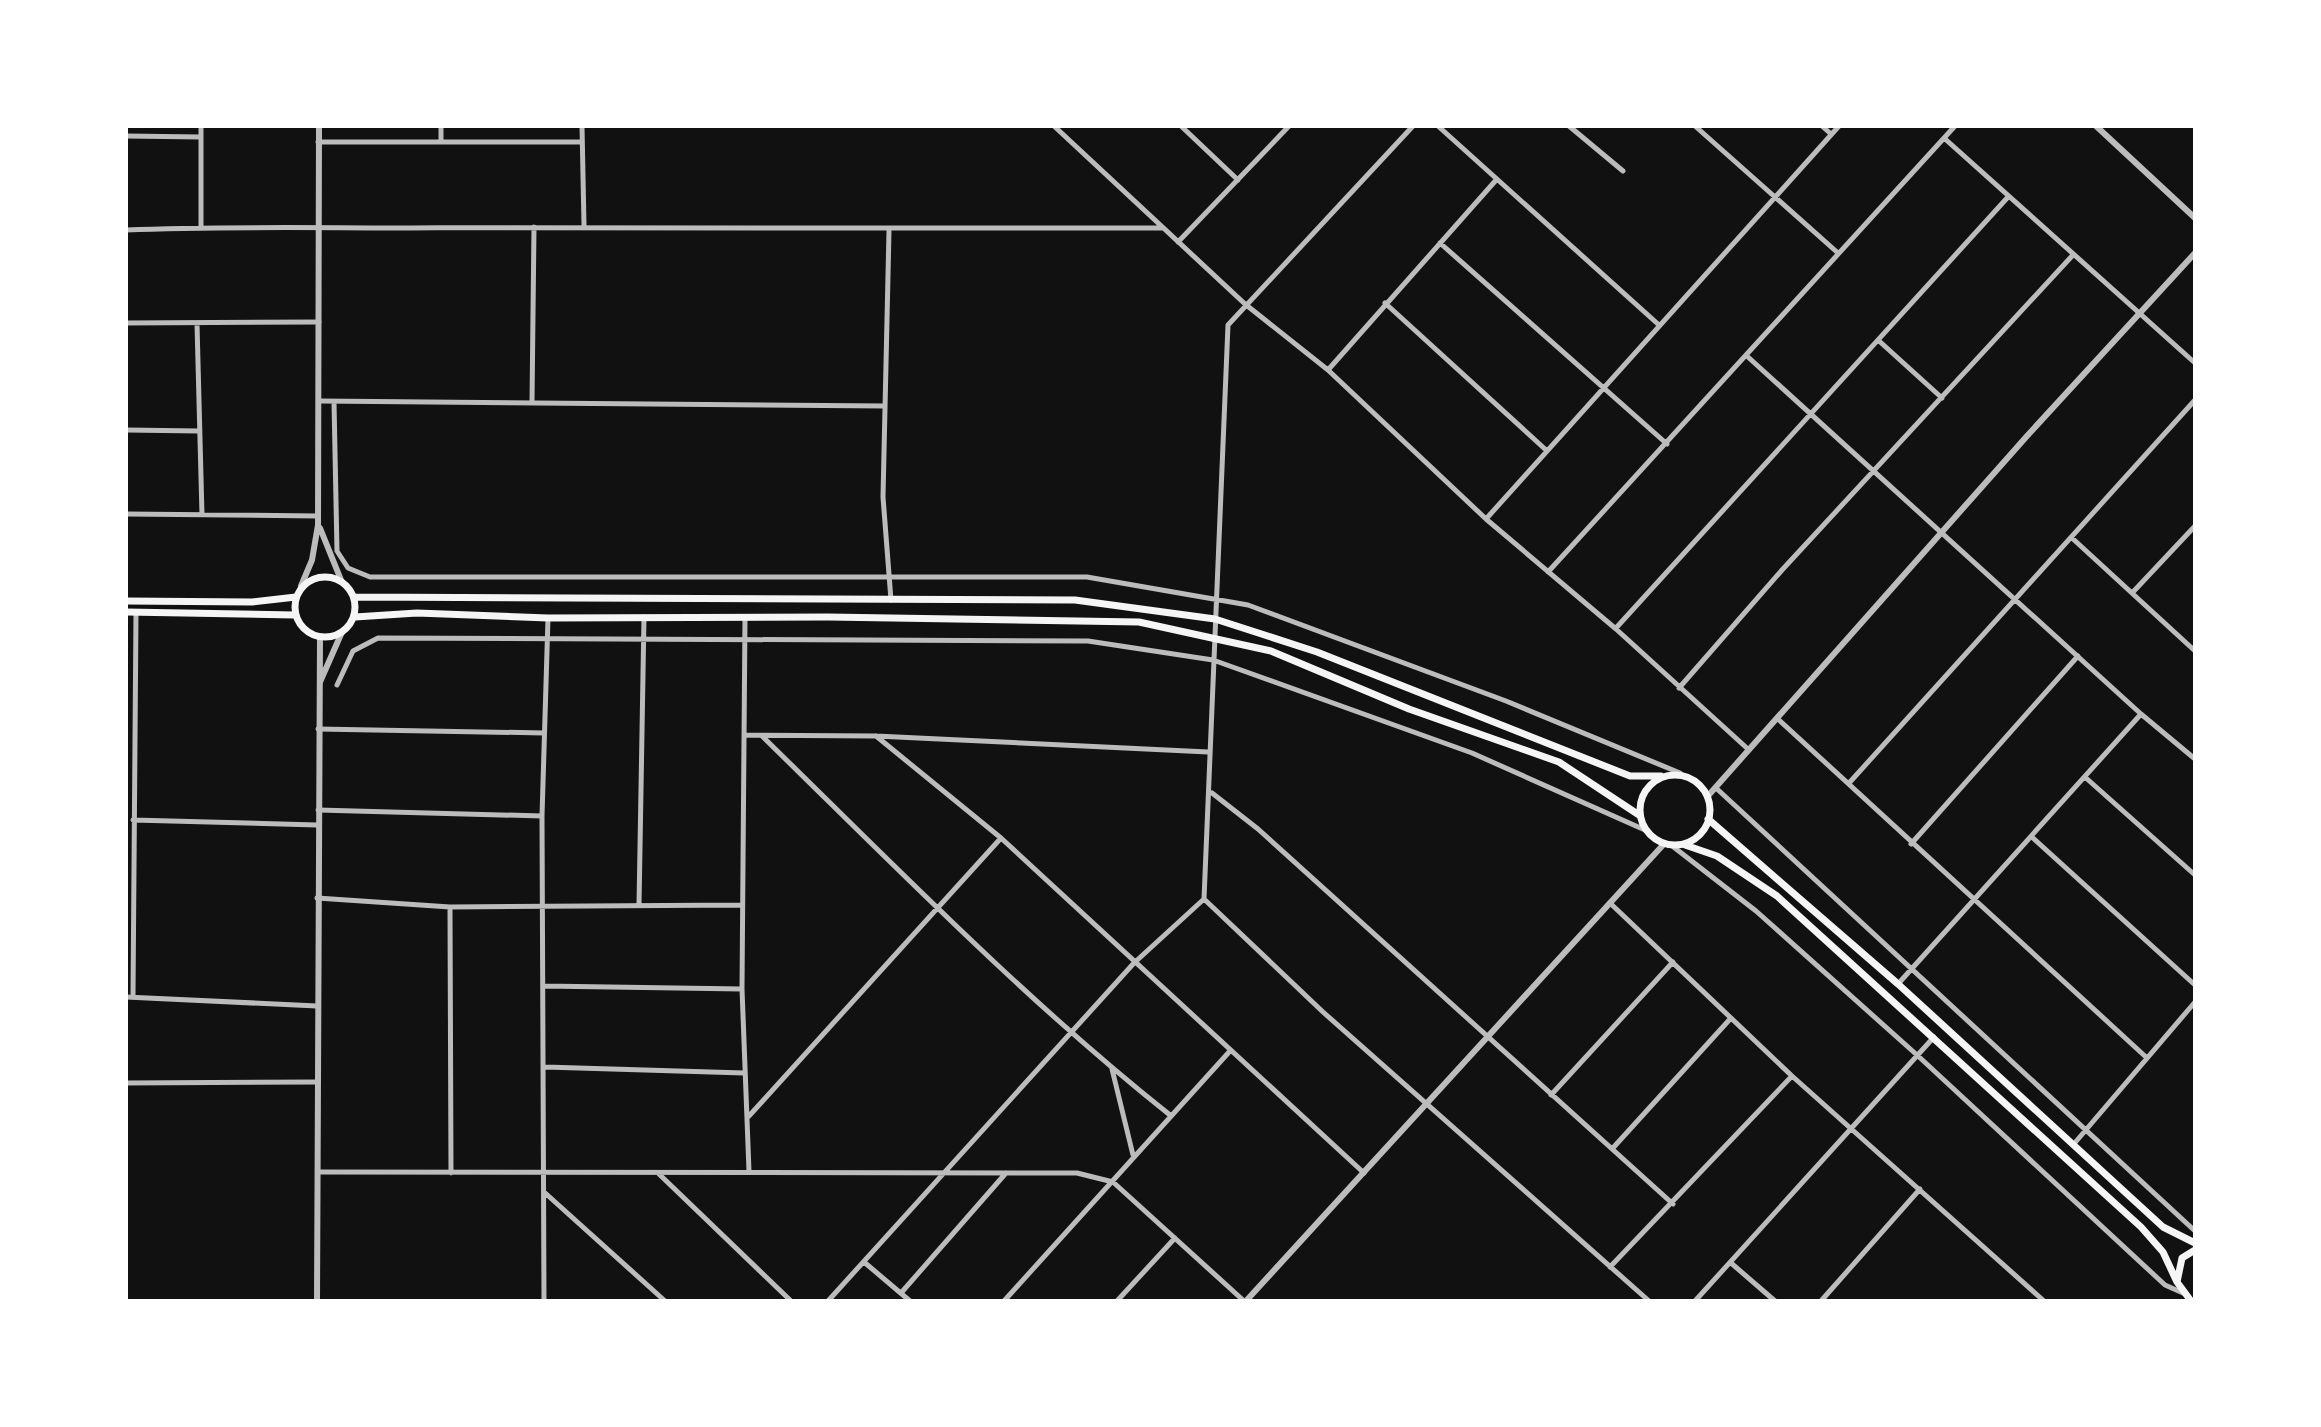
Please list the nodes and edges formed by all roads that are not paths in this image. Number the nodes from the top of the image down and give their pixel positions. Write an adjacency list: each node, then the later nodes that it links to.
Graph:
1 (201, 126): 18 (street)
2 (319, 126): 21 (street)
3 (441, 126): 20 (street)
4 (582, 126): 22 (street)
5 (1054, 126): 33 (street)
6 (1181, 126): 25 (street)
7 (1289, 126): 25 (street)
8 (1413, 126): 42 (street)
9 (1438, 126): 24 (street)
10 (1569, 126): 23 (street)
11 (1695, 126): 27 (street)
12 (1822, 126): 16 (street)
13 (1839, 126): 16 (street)
14 (1955, 126): 19 (street)
15 (2096, 126): 28 (street)
16 (1831, 134): 27 (street)
17 (126, 136): 18 (street)
18 (201, 137): 30 (street)
19 (1944, 138): 26 (street); 38 (street)
20 (441, 141): 21 (street); 22 (street)
21 (318, 142): 31 (street)
22 (582, 142): 29 (street)
23 (1623, 171)
24 (1497, 179): 37 (street); 47 (street)
25 (1238, 180): 36 (street)
26 (2008, 197): 40 (street); 48 (street)
27 (1773, 198): 38 (street); 47 (street)
28 (2195, 218)
29 (584, 225): 32 (street); 35 (street)
30 (201, 227): 31 (street); 34 (street)
31 (319, 227): 32 (street); 44 (street)
32 (534, 227): 57 (street)
33 (1162, 228): 35 (street); 36 (street)
34 (126, 230)
35 (889, 231): 58 (street)
36 (1178, 242): 42 (street)
37 (1440, 243): 41 (street); 52 (street)
38 (1838, 253): 49 (street)
39 (2195, 253): 43 (street)
40 (2072, 256): 43 (street); 53 (street)
41 (1385, 303): 51 (street); 63 (street)
42 (1245, 304): 51 (street); 82 (street)
43 (2140, 314): 50 (street); 71 (street)
44 (319, 322): 46 (street); 55 (street)
45 (126, 323): 46 (street)
46 (197, 324): 61 (street)
47 (1659, 325): 52 (street)
48 (1878, 340): 53 (street); 59 (street)
49 (1748, 357): 59 (street); 62 (street)
50 (2195, 363)
51 (1328, 370): 68 (street)
52 (1604, 388): 62 (street); 63 (street)
53 (1942, 398): 64 (street)
54 (2195, 400): 73 (street)
55 (320, 401): 56 (street); 67 (street)
56 (334, 402): 57 (street); 76 (street)
57 (532, 403): 58 (street)
58 (885, 406): 76 (street)
59 (1814, 415): 64 (street); 94 (street)
60 (126, 430): 61 (street)
61 (199, 431): 66 (street)
62 (1667, 444): 75 (street)
63 (1546, 450): 68 (street)
64 (1875, 470): 71 (street); 106 (street)
65 (126, 514): 66 (street)
66 (202, 515): 67 (street)
67 (318, 516): 69 (street)
68 (1486, 519): 75 (street)
69 (318, 525): 77 (street); 78 (street)
70 (2195, 526): 72 (street)
71 (1944, 534): 83 (street); 108 (street)
72 (2187, 535): 74 (street); 79 (street)
73 (2072, 538): 79 (street); 83 (street)
74 (2195, 542)
75 (1548, 572): 94 (street)
76 (892, 579): 82 (street); 84 (street)
77 (341, 580): 78 (main road); 81 (main road)
78 (301, 586): 80 (main road)
79 (2132, 592): 101 (street)
80 (296, 597): 85 (main road); 88 (main road)
81 (355, 597): 84 (main road); 90 (main road)
82 (1216, 598): 93 (street); 117 (street)
83 (2017, 599): 102 (street); 120 (street)
84 (891, 600): 93 (main road)
85 (126, 601)
86 (126, 612): 87 (main road)
87 (136, 612): 88 (main road); 128 (street)
88 (295, 615): 97 (main road)
89 (644, 616): 91 (main road); 92 (main road); 99 (street)
90 (355, 617): 92 (main road); 95 (main road)
91 (745, 617): 96 (main road); 98 (street)
92 (548, 618): 100 (street)
93 (1215, 619): 96 (street); 118 (main road)
94 (1616, 629): 106 (street)
95 (342, 632): 97 (main road); 104 (street)
96 (1214, 636): 103 (street); 125 (main road)
97 (320, 637): 104 (street)
98 (745, 639): 99 (street); 103 (street); 111 (street)
99 (644, 640): 100 (street); 142 (street)
100 (548, 641): 105 (street); 110 (street)
101 (2195, 651)
102 (2078, 656): 107 (street); 133 (street)
103 (1213, 660): 115 (street); 130 (street)
104 (319, 685): 109 (street)
105 (337, 685)
106 (1679, 688): 114 (street)
107 (2141, 714): 116 (street); 119 (street)
108 (1779, 720): 114 (street); 120 (street)
109 (317, 729): 110 (street); 124 (street)
110 (545, 733): 126 (street)
111 (744, 735): 112 (street); 143 (street)
112 (762, 736): 113 (street); 145 (street)
113 (876, 736): 115 (street); 131 (street)
114 (1750, 751): 121 (street)
115 (1208, 752): 122 (street)
116 (2195, 759)
117 (1680, 773): 118 (main road); 123 (main road)
118 (1661, 776): 125 (main road)
119 (2086, 778): 132 (street); 136 (street)
120 (1850, 782): 133 (street)
121 (1716, 788): 123 (street); 148 (street)
122 (1211, 792): 138 (street); 159 (street)
123 (1707, 797): 127 (main road)
124 (317, 810): 126 (street); 129 (street)
125 (1639, 815): 130 (main road)
126 (542, 816): 141 (street)
127 (1708, 819): 135 (main road); 149 (main road)
128 (133, 820): 129 (street); 153 (street)
129 (317, 825): 137 (street)
130 (1645, 830): 134 (main road)
131 (1001, 838): 145 (street); 147 (street)
132 (2033, 838): 139 (street); 150 (street)
133 (1911, 844): 139 (street)
134 (1667, 845): 135 (main road); 140 (street); 161 (street)
135 (1685, 845): 158 (main road)
136 (2195, 875)
137 (317, 898): 144 (street); 155 (street)
138 (1204, 899): 147 (street); 170 (street)
139 (1974, 901): 148 (street); 162 (street)
140 (1610, 903): 146 (street); 159 (street)
141 (543, 905): 142 (street); 144 (street); 151 (street)
142 (639, 905): 143 (street)
143 (742, 905): 152 (street)
144 (450, 907): 182 (street)
145 (937, 908): 157 (street); 172 (street)
146 (1673, 962): 156 (street); 169 (street)
147 (1134, 963): 157 (street); 160 (street)
148 (1913, 967): 149 (street); 174 (street)
149 (1898, 984): 175 (main road)
150 (2195, 985)
151 (544, 986): 152 (street); 163 (street)
152 (742, 989): 165 (street)
153 (130, 997): 155 (street)
154 (2195, 1002): 162 (street)
155 (317, 1006): 167 (street)
156 (1731, 1018): 166 (street); 176 (street)
157 (1073, 1032): 164 (street); 184 (street)
158 (1934, 1037): 161 (street); 197 (main road)
159 (1488, 1038): 169 (street); 170 (street)
160 (1230, 1051): 171 (street); 185 (street)
161 (1917, 1055): 173 (street); 199 (street)
162 (2147, 1058): 174 (street)
163 (545, 1067): 165 (street); 178 (street)
164 (1112, 1068): 171 (street); 177 (street)
165 (744, 1073): 172 (street)
166 (1792, 1076): 173 (street); 189 (street)
167 (317, 1082): 168 (street); 180 (street)
168 (126, 1083)
169 (1551, 1095): 176 (street)
170 (1427, 1103): 185 (street); 196 (street)
171 (1170, 1115): 177 (street)
172 (749, 1116): 179 (street)
173 (1851, 1127): 187 (street); 195 (street)
174 (2086, 1130): 175 (street); 190 (street)
175 (2073, 1145): 192 (main road)
176 (1612, 1149): 189 (street)
177 (1133, 1155): 186 (street)
178 (544, 1171): 182 (street); 183 (street); 188 (street)
179 (749, 1171): 183 (street); 184 (street)
180 (318, 1172): 182 (street); 200 (street)
181 (1006, 1172): 184 (street); 186 (street); 198 (street)
182 (451, 1173)
183 (658, 1173): 203 (street)
184 (945, 1173): 194 (street)
185 (1364, 1173): 208 (street)
186 (1113, 1182): 191 (street); 206 (street)
187 (1920, 1189): 212 (street); 213 (street)
188 (543, 1191): 201 (street); 202 (street)
189 (1673, 1204): 196 (street)
190 (2195, 1231)
191 (1175, 1238): 207 (street); 208 (street)
192 (2195, 1243)
193 (2195, 1250): 197 (main road)
194 (864, 1262): 198 (street); 204 (street)
195 (1731, 1263): 210 (street); 211 (street)
196 (1610, 1267): 209 (street)
197 (2177, 1282): 199 (main road)
198 (901, 1293): 205 (street)
199 (2187, 1299)
200 (317, 1301)
201 (544, 1301)
202 (665, 1301)
203 (791, 1301)
204 (828, 1301)
205 (910, 1301)
206 (1004, 1301)
207 (1117, 1301)
208 (1245, 1301)
209 (1649, 1301)
210 (1695, 1301)
211 (1775, 1301)
212 (1821, 1301)
213 (2044, 1301)

